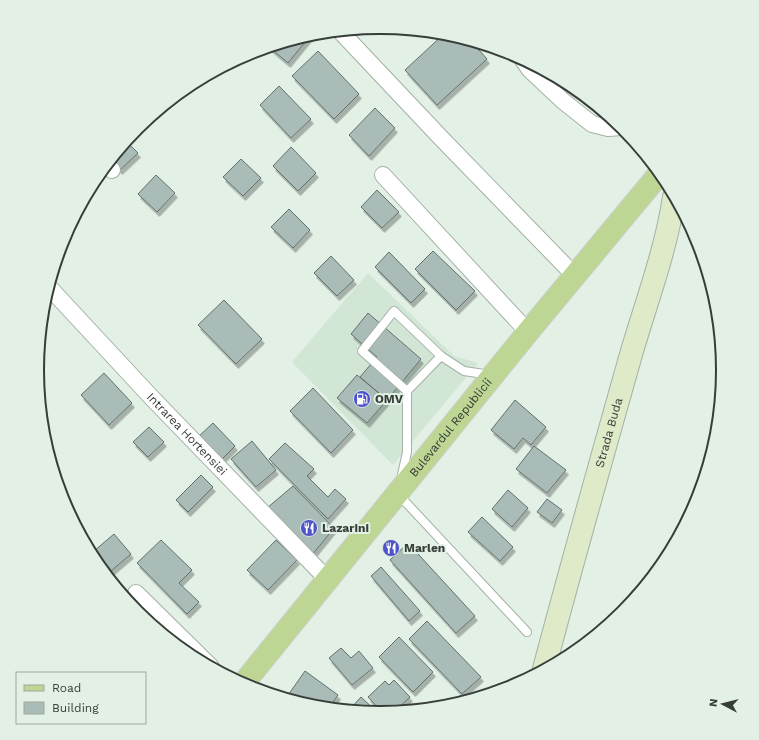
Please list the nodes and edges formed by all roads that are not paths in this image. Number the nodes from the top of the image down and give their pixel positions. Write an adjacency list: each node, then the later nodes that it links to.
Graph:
1 (345, 36): 7 (street)
2 (530, 70): 3 (street)
3 (612, 128)
4 (384, 175): 9 (street)
5 (656, 178): 7 (main road, Bulevardul Republicii)
6 (672, 206): 18 (main road, Strada Buda)
7 (576, 276): 9 (main road, Bulevardul Republicii)
8 (53, 291): 14 (street, Intrarea Hortensiei)
9 (528, 332): 11 (main road, Bulevardul Republicii)
10 (441, 356): 11 (lane); 12 (lane); 12 (lane)
11 (493, 376): 13 (main road, Bulevardul Republicii)
12 (408, 391): 13 (lane)
13 (398, 494): 14 (main road, Bulevardul Republicii); 16 (lane)
14 (328, 580): 19 (main road, Bulevardul Republicii)
15 (136, 593): 17 (street)
16 (527, 632)
17 (192, 648)
18 (546, 662)
19 (248, 678)

